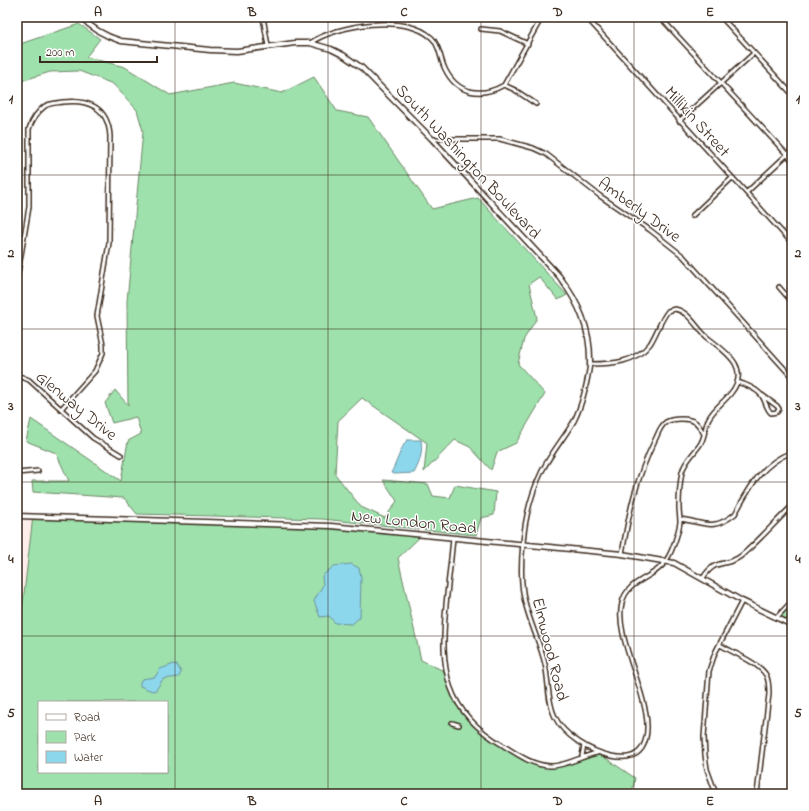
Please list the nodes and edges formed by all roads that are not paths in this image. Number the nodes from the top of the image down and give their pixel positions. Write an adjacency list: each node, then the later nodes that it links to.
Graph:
1 (81, 17): 10 (street, South Washington Boulevard)
2 (263, 17): 10 (street)
3 (542, 17): 9 (street)
4 (586, 17): 16 (street, Millikin Street)
5 (660, 17): 12 (street)
6 (722, 17): 11 (street)
7 (481, 29): 9 (street)
8 (310, 43): 10 (street, South Washington Boulevard); 13 (street); 17 (street, South Washington Boulevard)
9 (528, 44): 13 (street)
10 (268, 46)
11 (754, 53): 12 (street); 14 (street)
12 (721, 83): 16 (street); 19 (street)
13 (504, 85): 15 (street)
14 (792, 94)
15 (536, 104)
16 (680, 121): 21 (street, Millikin Street)
17 (432, 139): 28 (street, South Washington Boulevard); 30 (street, Amberly Drive)
18 (792, 150): 19 (street)
19 (787, 154): 20 (street); 22 (street)
20 (792, 160)
21 (732, 178): 22 (street, Millikin Street); 23 (street)
22 (747, 192): 24 (street, Millikin Street)
23 (692, 216)
24 (792, 243)
25 (17, 279): 33 (street)
26 (779, 286): 27 (street)
27 (792, 302)
28 (590, 364): 31 (street); 45 (street, South Washington Boulevard)
29 (17, 375): 33 (street, Glenway Drive)
30 (792, 377)
31 (737, 382): 32 (street); 34 (street)
32 (762, 395): 32 (street)
33 (61, 409): 38 (street, Glenway Drive)
34 (708, 420): 35 (street); 36 (street)
35 (698, 423): 36 (street); 46 (street)
36 (704, 434): 43 (street)
37 (792, 452): 43 (street)
38 (121, 455)
39 (38, 471): 40 (street)
40 (17, 473)
41 (792, 506): 48 (street)
42 (17, 516): 44 (street, New London Road)
43 (680, 519): 47 (street)
44 (453, 538): 45 (street, New London Road); 58 (street)
45 (522, 545): 46 (street, New London Road); 56 (street, Elmwood Road)
46 (622, 554): 47 (street, New London Road)
47 (667, 560): 48 (street, New London Road); 57 (street)
48 (703, 578): 49 (street, New London Road)
49 (742, 602): 51 (street, New London Road); 53 (street)
50 (792, 602): 51 (street)
51 (776, 618): 52 (street, New London Road)
52 (792, 625)
53 (720, 645): 59 (street); 60 (street)
54 (452, 723): 55 (street)
55 (459, 726)
56 (584, 745): 57 (street, Elmwood Road); 58 (street)
57 (598, 753): 58 (street)
58 (582, 756)
59 (716, 794)
60 (757, 794)

